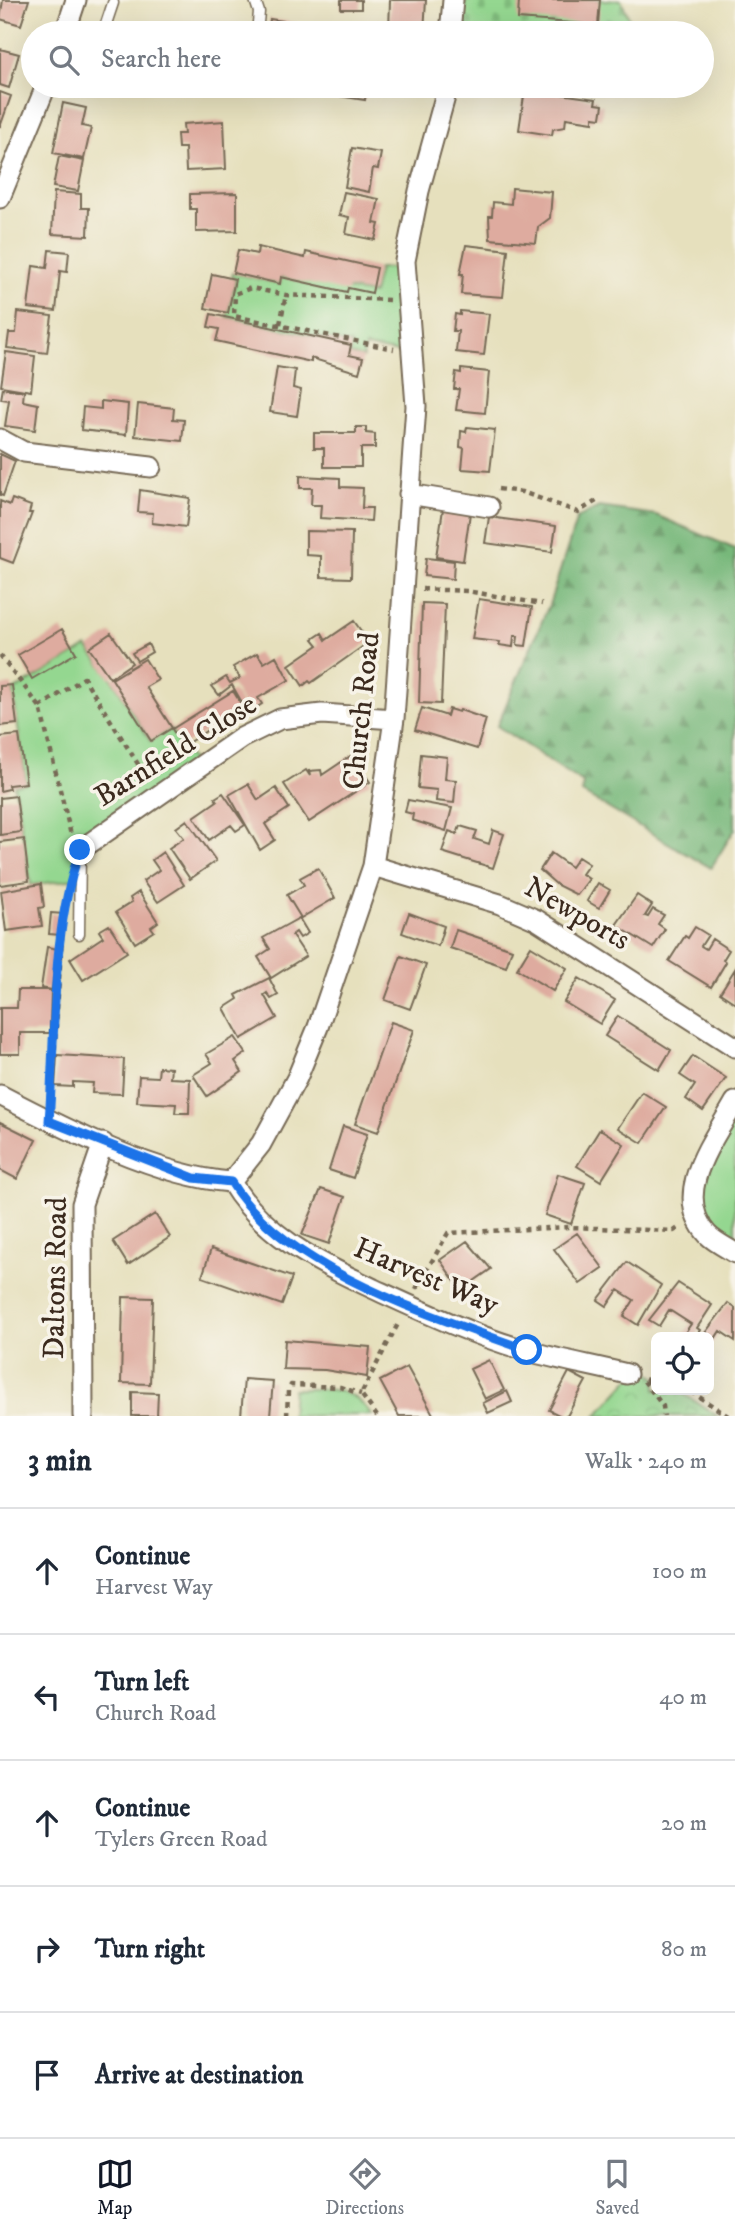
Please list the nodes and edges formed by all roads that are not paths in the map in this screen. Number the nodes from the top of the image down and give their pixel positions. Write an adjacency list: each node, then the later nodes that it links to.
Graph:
1 (76, 0): 5 (street)
2 (255, 0): 7 (lane)
3 (453, 0): 8 (street)
4 (113, 3): 6 (lane)
5 (69, 21)
6 (107, 21)
7 (258, 21)
8 (451, 21)
9 (41, 98): 11 (street)
10 (445, 98): 14 (street, Church Road)
11 (0, 198)
12 (0, 439): 13 (street)
13 (151, 467)
14 (409, 494): 15 (street); 16 (street, Church Road)
15 (489, 507)
16 (394, 719): 17 (street, Barnfield Close); 18 (street, Church Road)
17 (80, 850): 19 (lane)
18 (373, 866): 20 (street, Newports); 24 (street, Church Road)
19 (79, 934)
20 (735, 1047)
21 (0, 1096): 23 (street)
22 (735, 1102): 25 (street)
23 (103, 1143): 24 (street); 27 (street, Daltons Road)
24 (231, 1182): 26 (street, Harvest Way)
25 (735, 1253)
26 (627, 1374)
27 (83, 1416)

